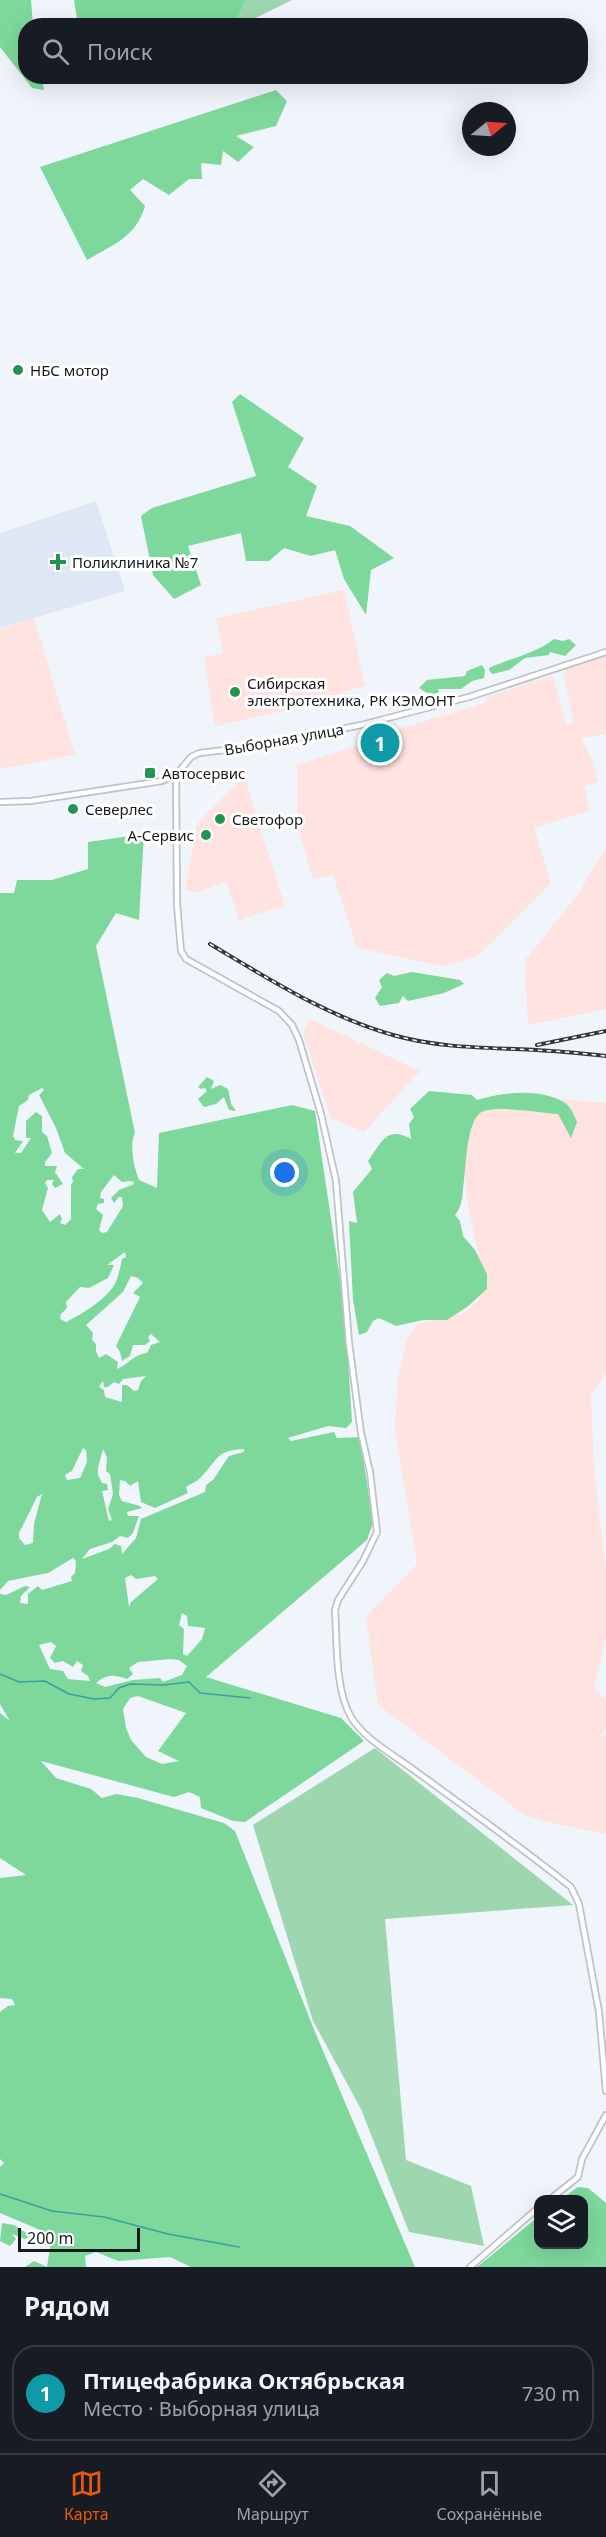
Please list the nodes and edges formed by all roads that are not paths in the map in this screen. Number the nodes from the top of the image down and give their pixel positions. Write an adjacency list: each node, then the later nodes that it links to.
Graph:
1 (606, 652): 2 (street, Выборная улица)
2 (176, 775): 3 (street); 4 (street)
3 (0, 802)
4 (606, 2091)
5 (606, 2115): 6 (street)
6 (554, 2195)
7 (534, 2211): 8 (street)
8 (470, 2267)

